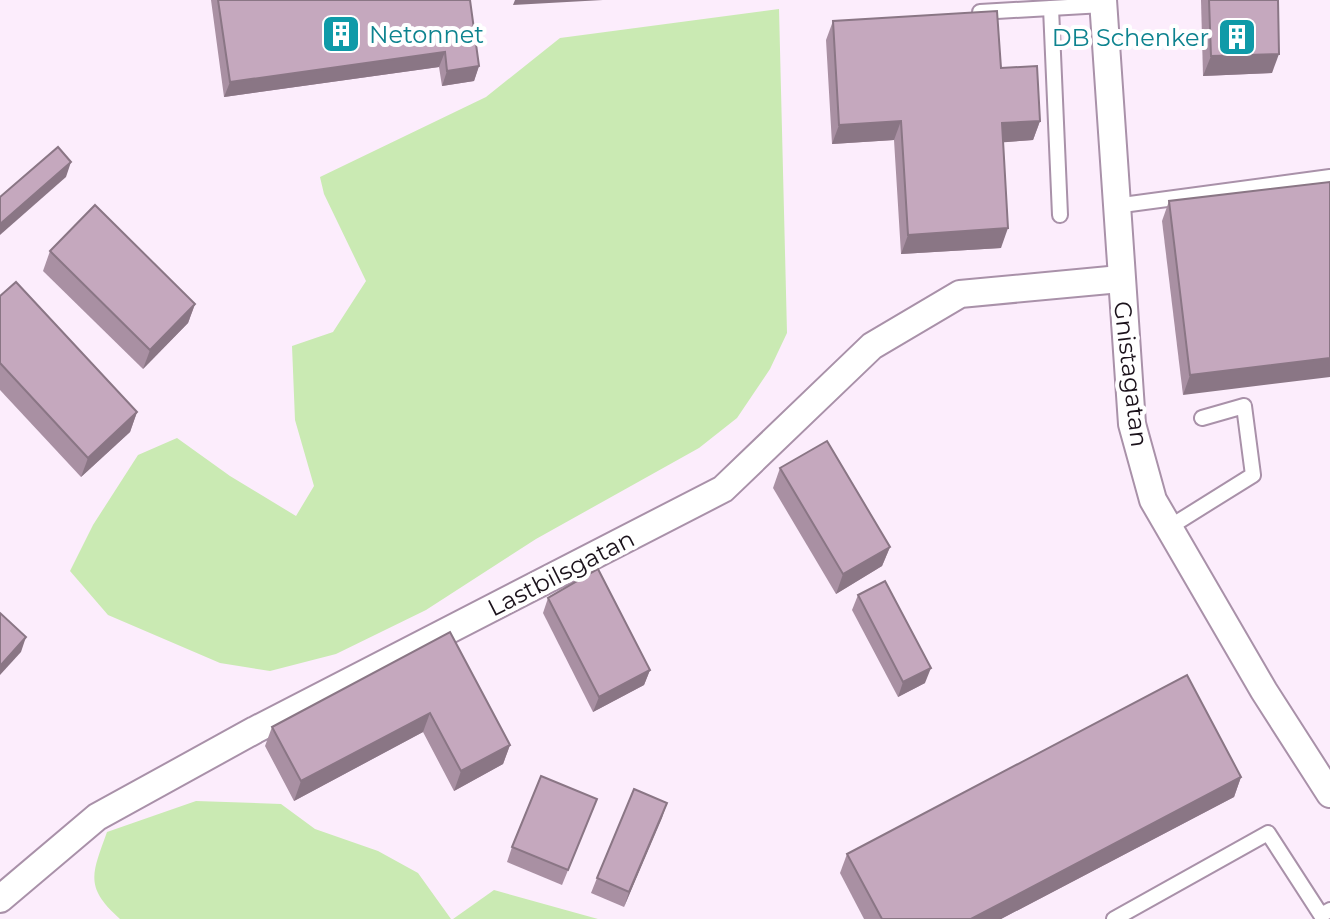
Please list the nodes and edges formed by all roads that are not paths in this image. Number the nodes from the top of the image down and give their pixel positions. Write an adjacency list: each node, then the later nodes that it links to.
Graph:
1 (1103, 2): 2 (lane); 5 (street, Gnistagatan)
2 (1051, 8): 3 (lane); 6 (lane)
3 (959, 13)
4 (1330, 177): 5 (lane)
5 (1115, 206): 7 (street, Gnistagatan)
6 (1060, 215)
7 (1120, 279): 9 (street, Gnistagatan); 11 (street, Lastbilsgatan)
8 (1202, 418): 9 (lane)
9 (1168, 528): 10 (street, Gnistagatan)
10 (1330, 794)
11 (0, 899)
12 (0, 908): 14 (street)
13 (1330, 910): 15 (lane)
14 (14, 919)
15 (1114, 919)

